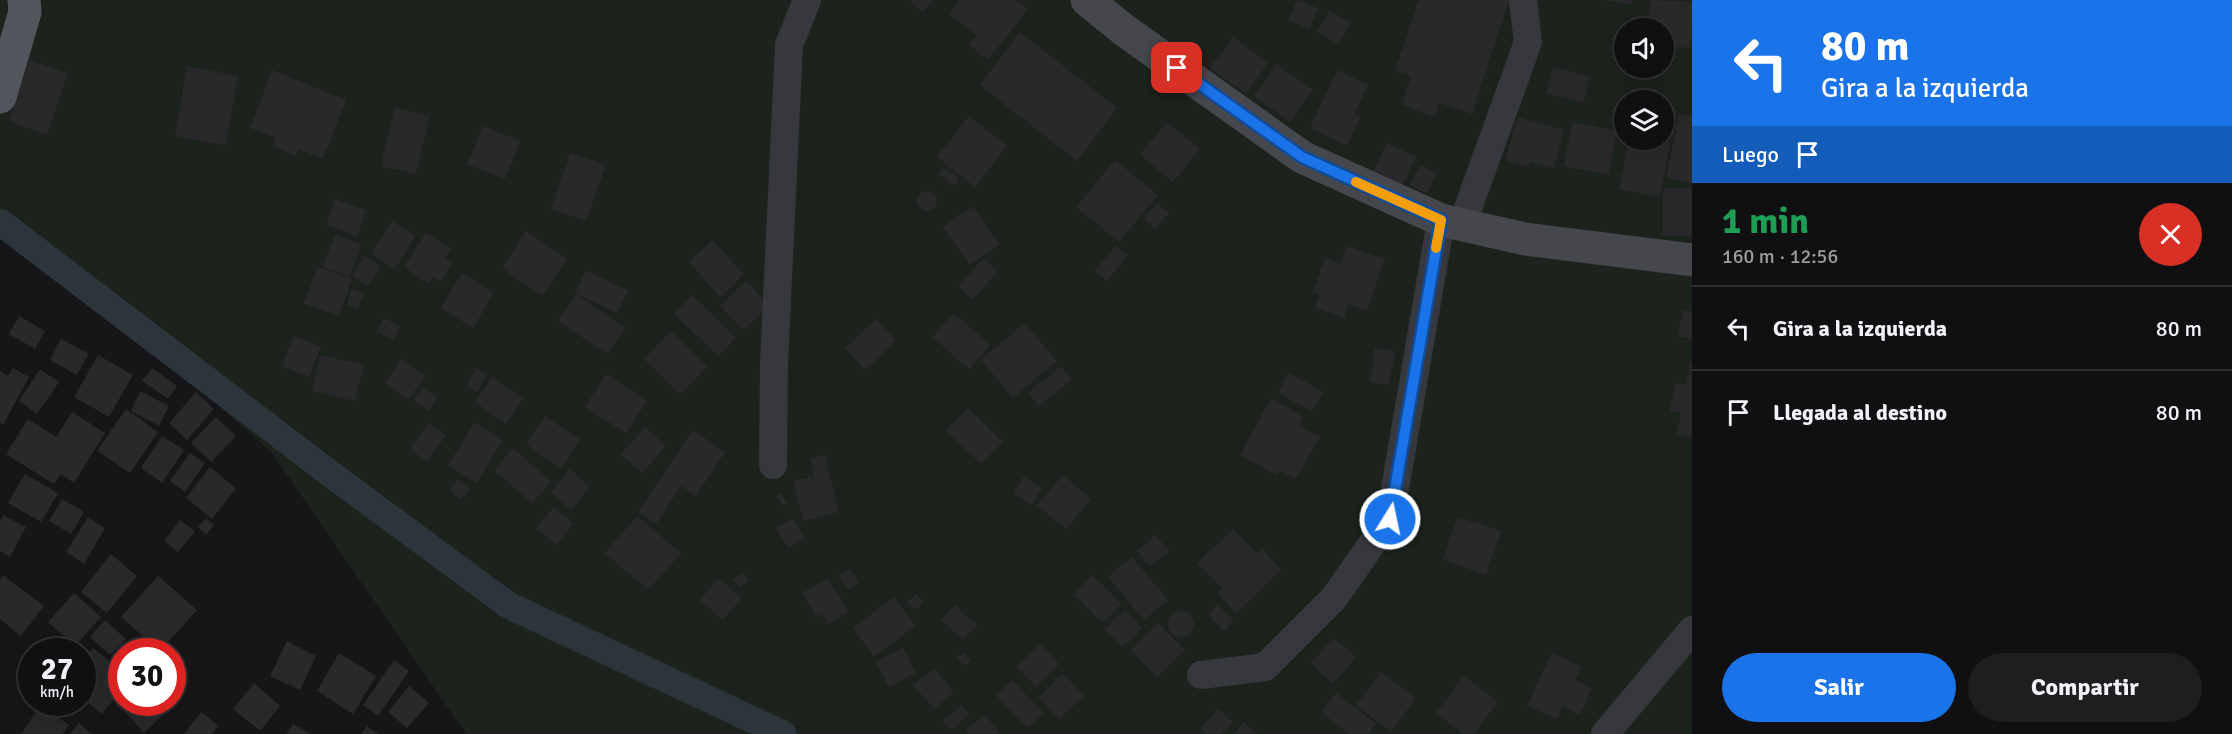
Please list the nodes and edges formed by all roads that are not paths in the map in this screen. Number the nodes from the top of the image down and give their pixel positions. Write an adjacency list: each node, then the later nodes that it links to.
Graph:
1 (24, 0): 5 (main road)
2 (807, 0): 8 (street)
3 (1087, 0): 6 (street)
4 (1523, 0): 6 (street)
5 (0, 96)
6 (1452, 222): 7 (street); 10 (street)
7 (1692, 260)
8 (773, 465)
9 (1692, 630): 11 (street)
10 (1201, 675)
11 (1605, 734)

